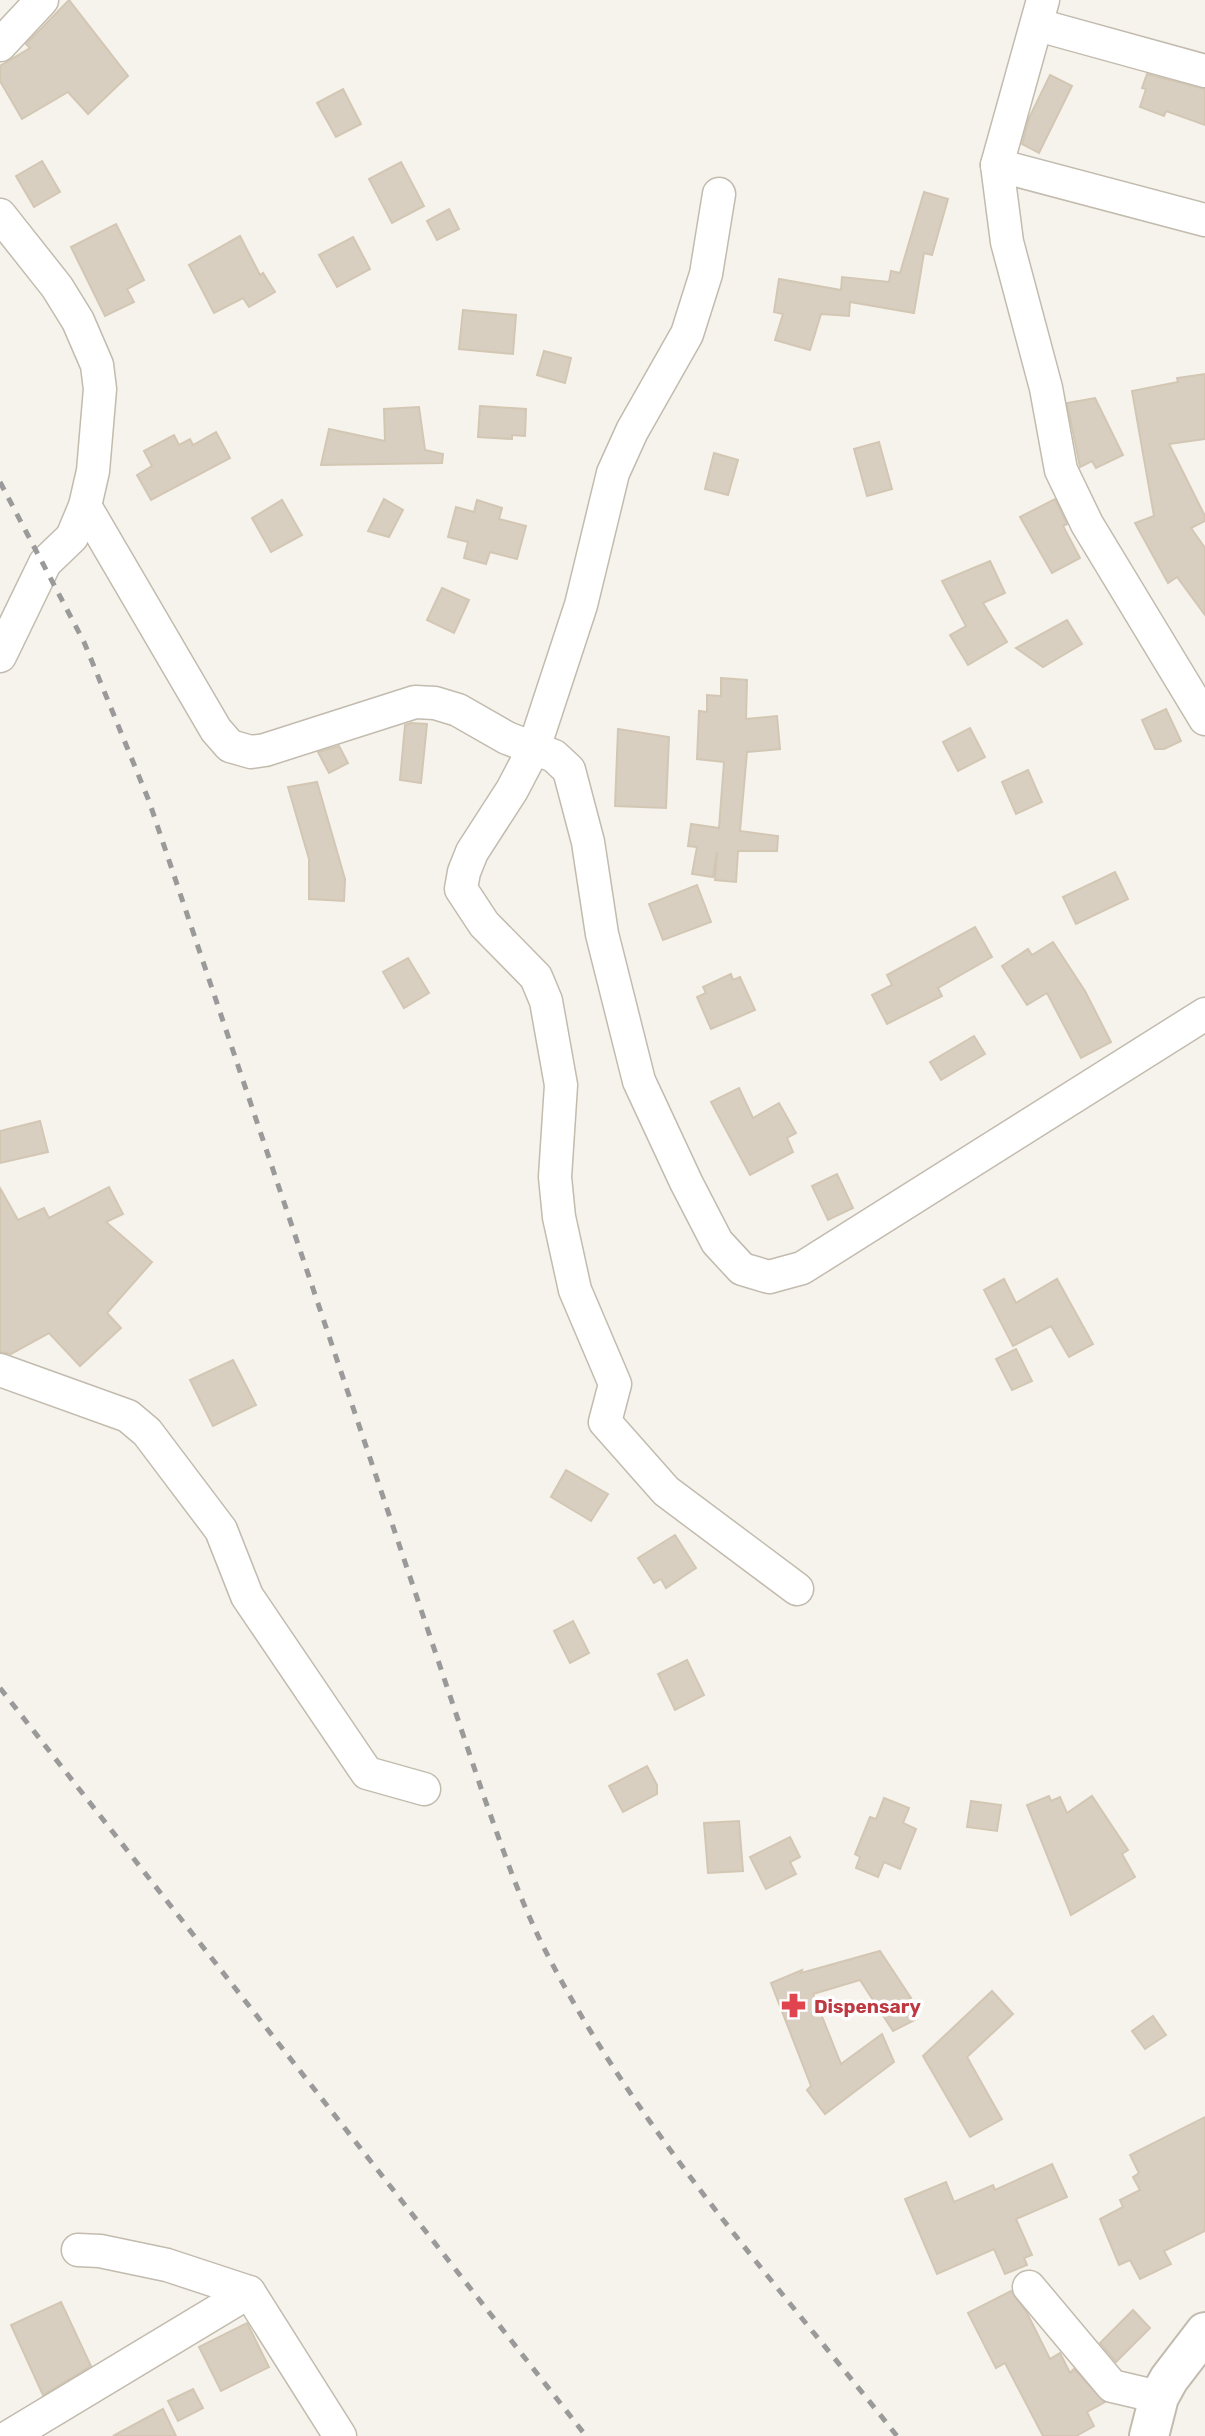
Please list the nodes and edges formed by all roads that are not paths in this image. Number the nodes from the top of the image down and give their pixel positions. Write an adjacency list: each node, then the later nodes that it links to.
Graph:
1 (42, 0): 3 (street)
2 (1041, 13): 4 (street); 5 (street)
3 (0, 45)
4 (1205, 71)
5 (997, 165): 8 (street); 11 (street)
6 (719, 194): 12 (street)
7 (0, 215): 9 (street)
8 (1205, 220)
9 (85, 506): 10 (street); 12 (street)
10 (0, 656)
11 (1205, 719)
12 (534, 748): 13 (street); 15 (street)
13 (1205, 1014)
14 (0, 1370): 16 (street)
15 (797, 1589)
16 (424, 1789)
17 (78, 2250): 19 (street)
18 (1029, 2287): 21 (street)
19 (249, 2292): 22 (street); 23 (street)
20 (1205, 2332): 21 (street)
21 (1159, 2397): 24 (street)
22 (10, 2436)
23 (340, 2436)
24 (1149, 2436)

